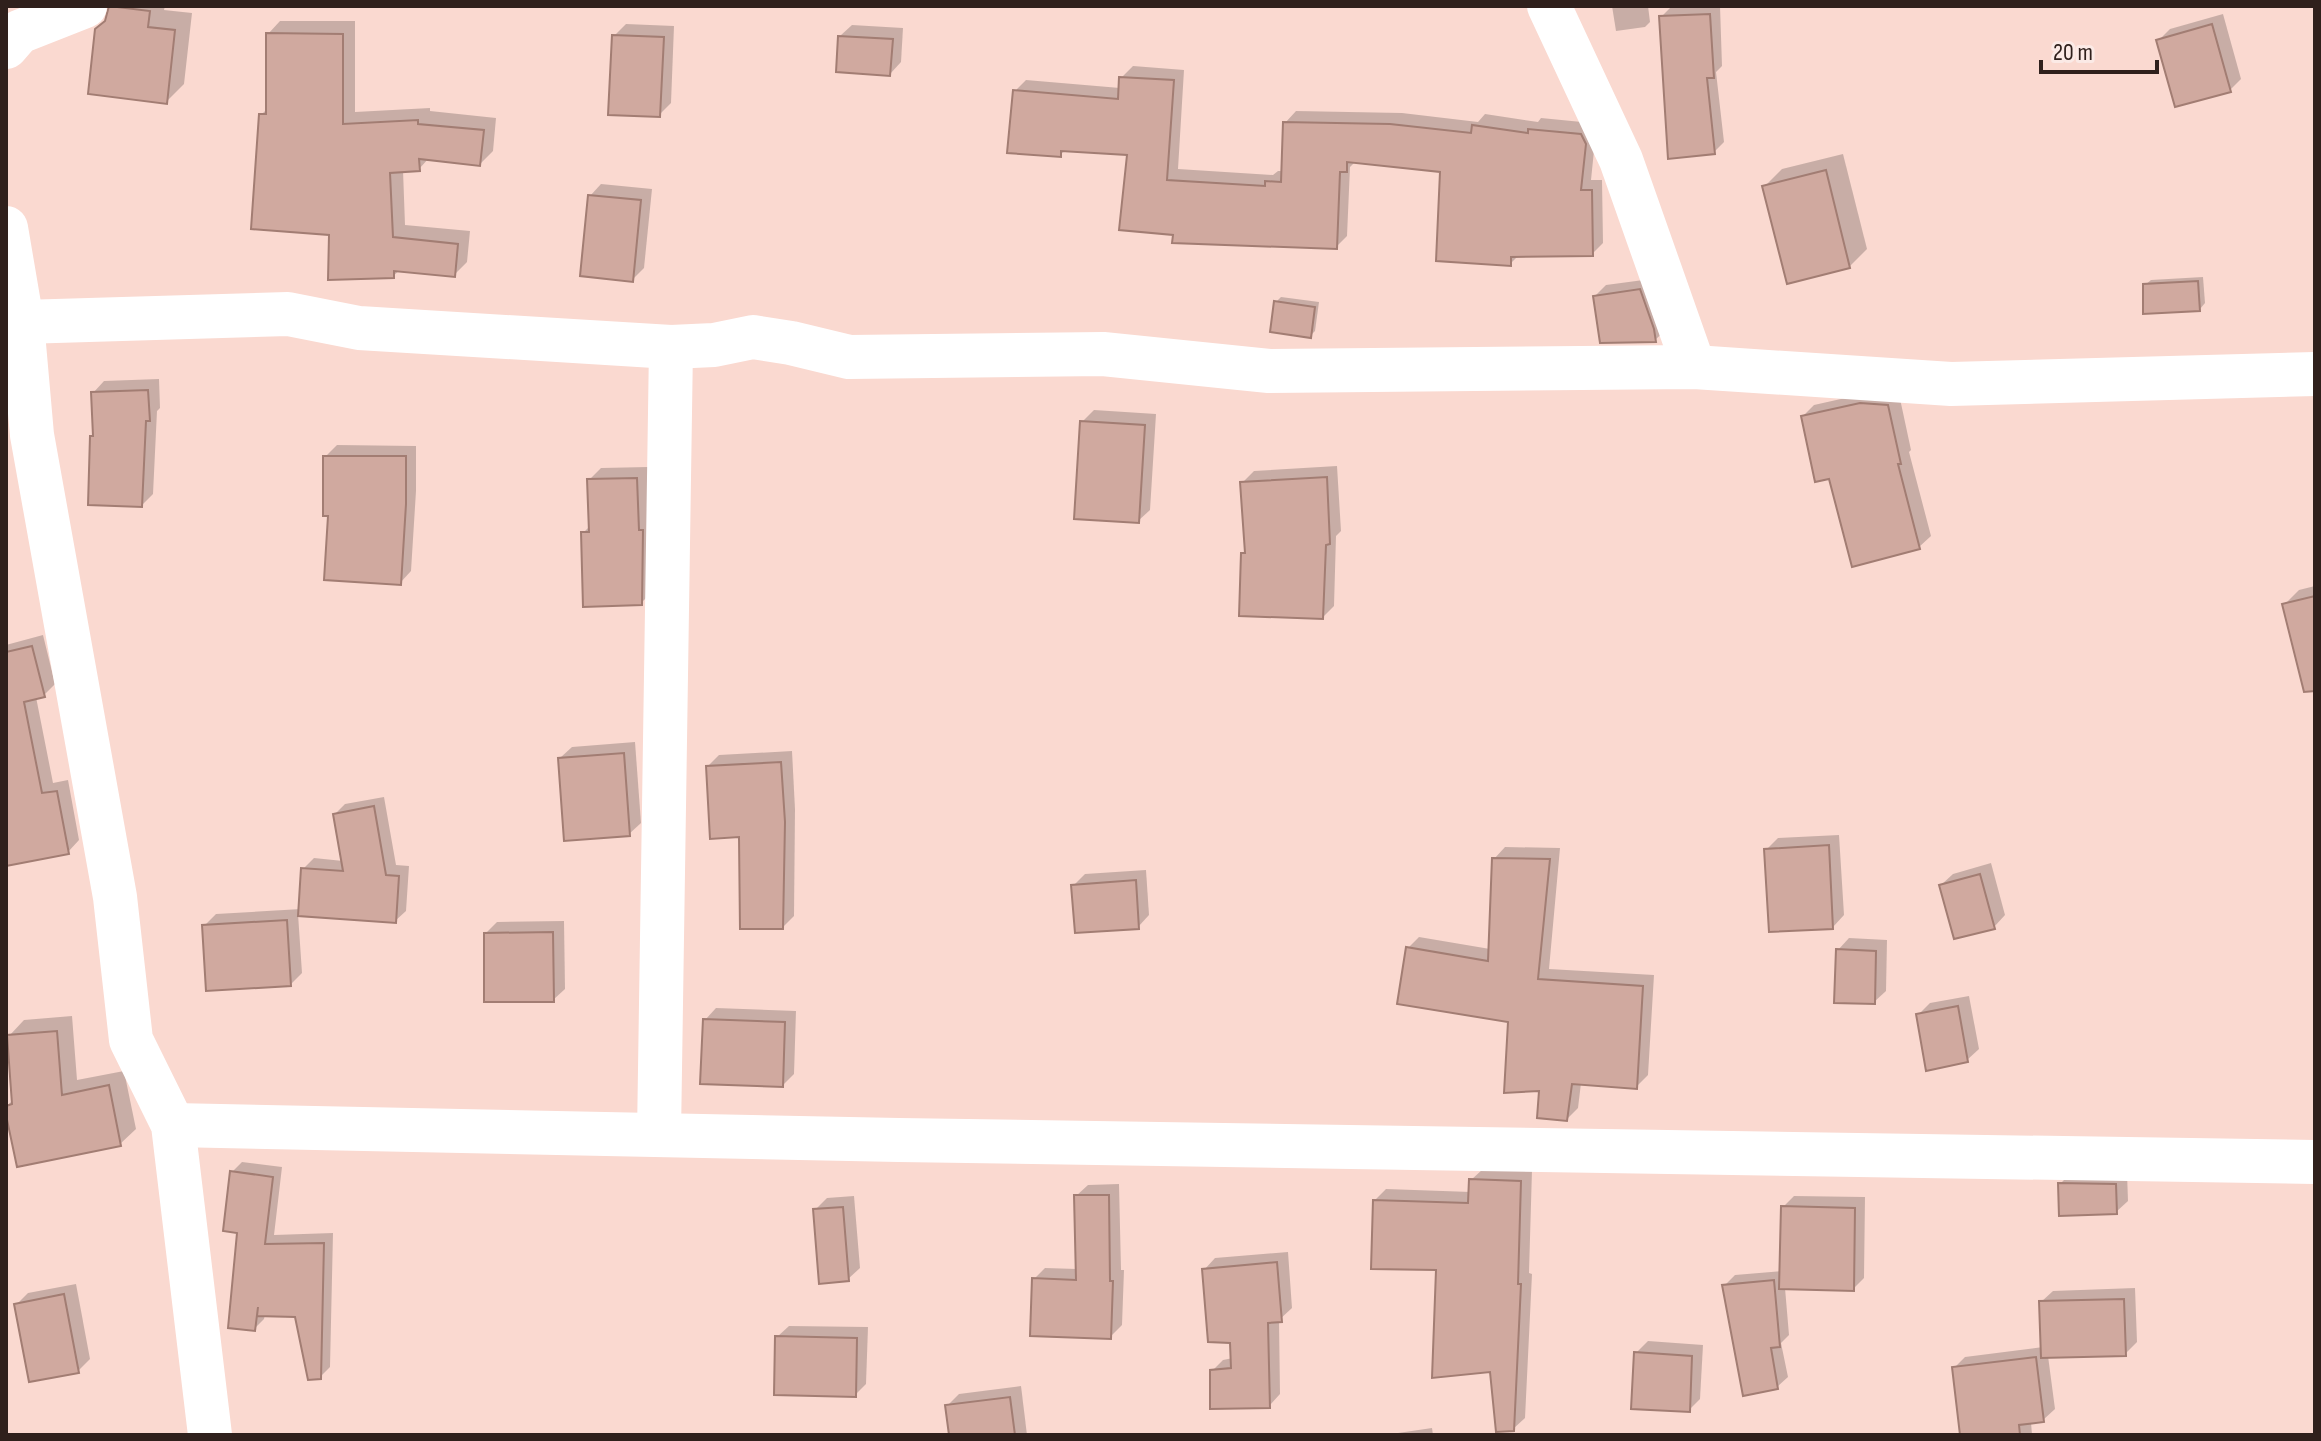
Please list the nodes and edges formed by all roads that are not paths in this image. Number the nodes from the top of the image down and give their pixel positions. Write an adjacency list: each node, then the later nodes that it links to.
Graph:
1 (85, 6): 3 (street)
2 (1549, 6): 7 (street)
3 (6, 47)
4 (6, 228): 5 (street)
5 (22, 322): 6 (street); 9 (street)
6 (671, 347): 7 (street); 11 (street)
7 (1694, 367): 8 (street)
8 (2315, 374)
9 (19, 437): 10 (street)
10 (173, 1125): 11 (street); 13 (street)
11 (659, 1135): 12 (street)
12 (2315, 1162)
13 (210, 1435)

